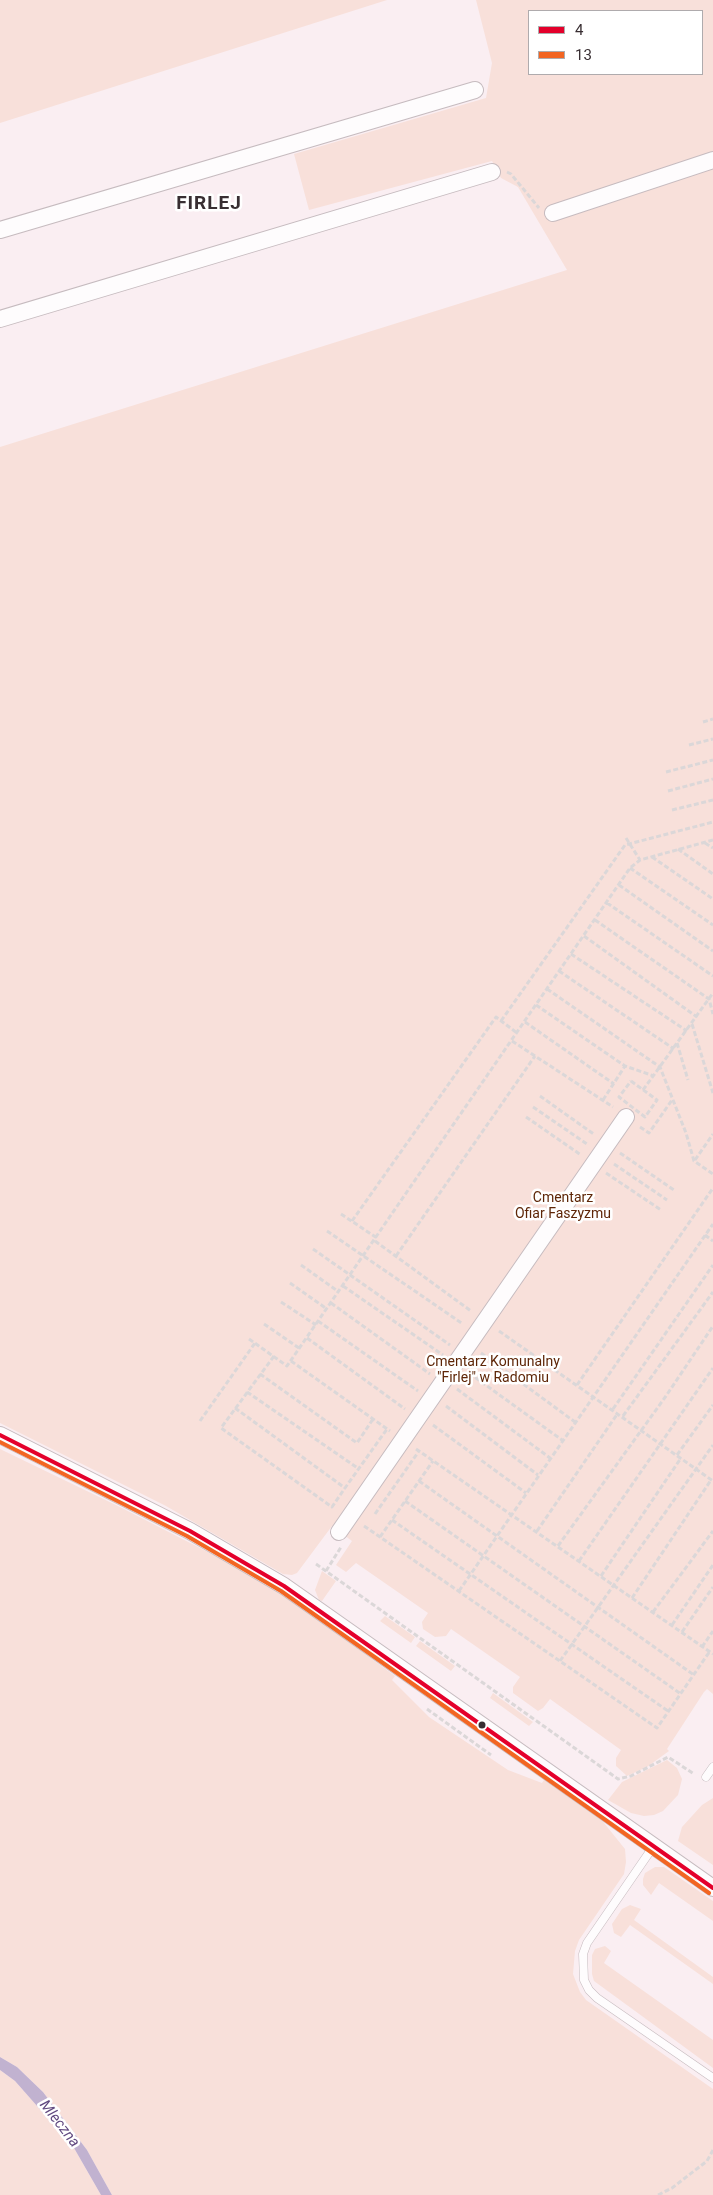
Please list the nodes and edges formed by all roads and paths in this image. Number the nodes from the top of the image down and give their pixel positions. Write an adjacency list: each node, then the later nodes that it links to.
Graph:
1 (475, 90): 5 (street)
2 (713, 160): 4 (street)
3 (492, 172): 4 (path); 6 (street)
4 (553, 213)
5 (0, 230)
6 (0, 319)
7 (713, 720): 8 (path)
8 (703, 722)
9 (713, 739): 10 (path)
10 (689, 746)
11 (713, 760): 12 (path)
12 (666, 772)
13 (713, 779): 14 (path)
14 (668, 791)
15 (713, 800): 16 (path)
16 (672, 810)
17 (713, 822): 21 (path)
18 (626, 838): 21 (path)
19 (713, 840): 20 (path)
20 (704, 842): 22 (path); 23 (path)
21 (629, 844): 25 (path); 44 (path)
22 (713, 848)
23 (678, 849): 24 (path); 27 (path)
24 (651, 856): 25 (path); 29 (path)
25 (640, 860): 26 (path)
26 (630, 868): 28 (path); 32 (path)
27 (713, 874)
28 (619, 885): 30 (path); 34 (path)
29 (713, 899)
30 (606, 902): 31 (path); 37 (path)
31 (595, 920): 33 (path); 40 (path)
32 (713, 925)
33 (584, 936): 35 (path); 43 (path)
34 (713, 950)
35 (571, 954): 36 (path); 47 (path)
36 (559, 971): 38 (path); 51 (path)
37 (713, 976)
38 (547, 989): 41 (path); 54 (path)
39 (713, 993): 40 (path)
40 (709, 999): 42 (path); 43 (path)
41 (536, 1006): 45 (path); 53 (path)
42 (713, 1014)
43 (697, 1017): 46 (path)
44 (501, 1021): 48 (path); 72 (path)
45 (525, 1022): 48 (path); 57 (path)
46 (692, 1023): 47 (path); 59 (path)
47 (687, 1031): 50 (path)
48 (517, 1033): 49 (path)
49 (512, 1041): 52 (path); 76 (path)
50 (677, 1043): 51 (path); 56 (path)
51 (674, 1049): 54 (path)
52 (535, 1056): 62 (path); 79 (path)
53 (625, 1066): 55 (path); 57 (path)
54 (660, 1067): 55 (path); 61 (path)
55 (654, 1076): 58 (path)
56 (688, 1080)
57 (614, 1084): 62 (path)
58 (643, 1090): 60 (path); 60 (path)
59 (713, 1093)
60 (619, 1097): 63 (path)
61 (673, 1099): 64 (path); 68 (path)
62 (603, 1100): 64 (path)
63 (614, 1104)
64 (626, 1117): 94 (street)
65 (713, 1134): 66 (path)
66 (707, 1142): 67 (path); 68 (path)
67 (713, 1146)
68 (694, 1161): 69 (path)
69 (713, 1174)
70 (713, 1188): 103 (path)
71 (342, 1214): 72 (path)
72 (352, 1221): 76 (path)
73 (713, 1224): 75 (path)
74 (327, 1231): 80 (path)
75 (705, 1235): 77 (path); 105 (path)
76 (376, 1240): 79 (path); 80 (path)
77 (713, 1241)
78 (314, 1249): 83 (path)
79 (396, 1256): 94 (path)
80 (363, 1257): 83 (path); 94 (path)
81 (301, 1265): 85 (path)
82 (713, 1265): 109 (path)
83 (351, 1275): 85 (path); 94 (path)
84 (290, 1283): 89 (path)
85 (339, 1292): 88 (path)
86 (713, 1292): 111 (path)
87 (281, 1302): 90 (path)
88 (331, 1303): 89 (path); 102 (path)
89 (327, 1309): 90 (path)
90 (317, 1323): 93 (path); 106 (path)
91 (264, 1324): 97 (path)
92 (713, 1326): 117 (path)
93 (307, 1338): 97 (path); 112 (path)
94 (473, 1338): 102 (street); 103 (path); 115 (path)
95 (249, 1339): 96 (path)
96 (255, 1343): 98 (path); 114 (path)
97 (299, 1348): 99 (path)
98 (274, 1356): 99 (path); 101 (path)
99 (291, 1361): 113 (path)
100 (713, 1368): 120 (path)
101 (260, 1374): 104 (path); 113 (path)
102 (443, 1381): 106 (street); 124 (path)
103 (577, 1385): 105 (path)
104 (247, 1392): 108 (path); 128 (path)
105 (594, 1396): 109 (path); 115 (path)
106 (431, 1398): 112 (street); 129 (path)
107 (713, 1405): 123 (path)
108 (235, 1408): 132 (path); 132 (path)
109 (613, 1409): 110 (path)
110 (618, 1413): 111 (path); 139 (path)
111 (623, 1416): 117 (path)
112 (418, 1417): 119 (street); 133 (path)
113 (373, 1419): 116 (path)
114 (200, 1421)
115 (575, 1422): 124 (path)
116 (387, 1429): 119 (path); 128 (path)
117 (642, 1430): 120 (path); 144 (path)
118 (0, 1435): 171 (street)
119 (402, 1440): 122 (path); 141 (street)
120 (660, 1442): 123 (path); 146 (path)
121 (713, 1445): 127 (path)
122 (419, 1451): 126 (path); 138 (path)
123 (677, 1455): 125 (path)
124 (550, 1458): 129 (path)
125 (681, 1458): 127 (path); 150 (path)
126 (433, 1461): 131 (path); 135 (path)
127 (696, 1468): 130 (path); 151 (path)
128 (359, 1469): 132 (path)
129 (538, 1475): 133 (path)
130 (712, 1480): 154 (path)
131 (419, 1481): 134 (path); 142 (path)
132 (345, 1488)
133 (526, 1493): 135 (path)
134 (405, 1501): 136 (path); 145 (path)
135 (511, 1514): 139 (path); 142 (path)
136 (392, 1520): 143 (path); 149 (path)
137 (359, 1522): 138 (path)
138 (365, 1527): 143 (path)
139 (537, 1531): 144 (path)
140 (713, 1531): 156 (path)
141 (340, 1532)
142 (496, 1536): 145 (path); 155 (path)
143 (380, 1537): 153 (path)
144 (558, 1546): 146 (path)
145 (483, 1555): 149 (path); 158 (path)
146 (579, 1561): 150 (path)
147 (316, 1564): 169 (path)
148 (713, 1565): 157 (path)
149 (471, 1574): 153 (path); 161 (path)
150 (601, 1576): 151 (path)
151 (615, 1586): 154 (path); 155 (path)
152 (713, 1588): 160 (path)
153 (460, 1591): 164 (path)
154 (632, 1598): 156 (path)
155 (599, 1608): 158 (path); 165 (path)
156 (653, 1612): 157 (path)
157 (672, 1625): 160 (path)
158 (585, 1627): 161 (path); 166 (path)
159 (713, 1631): 162 (path)
160 (682, 1632): 162 (path)
161 (573, 1645): 164 (path); 167 (path)
162 (702, 1647): 163 (path)
163 (711, 1653): 165 (path)
164 (560, 1661): 167 (path)
165 (694, 1675): 166 (path)
166 (681, 1694): 167 (path)
167 (668, 1711)
168 (713, 1767): 170 (lane)
169 (696, 1775)
170 (706, 1777)
171 (654, 1847): 172 (street); 173 (lane)
172 (713, 1888)
173 (713, 2078)
174 (713, 2150): 175 (path)
175 (658, 2195)

